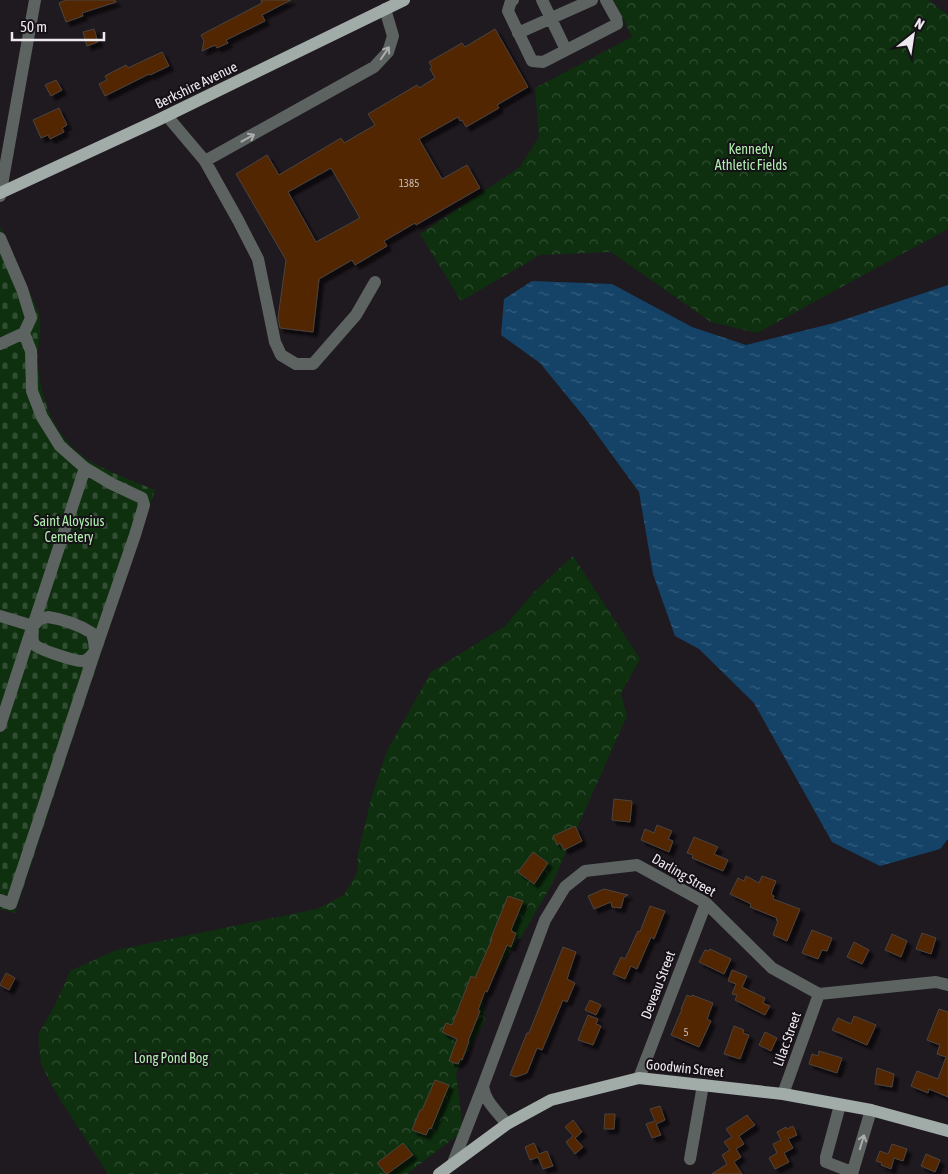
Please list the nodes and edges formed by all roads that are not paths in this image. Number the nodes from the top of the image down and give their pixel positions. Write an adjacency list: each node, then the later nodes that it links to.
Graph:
1 (35, 0): 13 (street)
2 (404, 0): 7 (main road, Berkshire Avenue)
3 (513, 0): 9 (street)
4 (542, 0): 8 (street)
5 (592, 0): 8 (street)
6 (606, 0): 10 (street)
7 (385, 9): 11 (main road, Berkshire Avenue); 12 (street, one-way to 7)
8 (552, 18): 9 (street); 10 (street)
9 (518, 33): 10 (street)
10 (566, 50)
11 (168, 116): 12 (street); 13 (main road, Berkshire Avenue)
12 (205, 161): 15 (street)
13 (0, 194)
14 (0, 238): 16 (street)
15 (375, 282)
16 (24, 333): 17 (street); 18 (street)
17 (0, 344)
18 (85, 468): 20 (street); 21 (street)
19 (0, 616): 20 (street)
20 (33, 626): 21 (street); 21 (street); 22 (street)
21 (95, 651): 23 (street)
22 (0, 726)
23 (0, 900)
24 (706, 903): 26 (street, Darling Street); 27 (street, Deveau Street); 29 (street, Darling Street)
25 (948, 985): 26 (street)
26 (819, 994): 30 (street, Lilac Street)
27 (639, 1078): 28 (main road, Goodwin Street); 33 (main road, Goodwin Street)
28 (703, 1085): 30 (main road, Goodwin Street); 35 (street)
29 (483, 1086): 33 (street); 36 (street, Darling Street)
30 (783, 1094): 31 (main road, Goodwin Street)
31 (840, 1105): 32 (main road, Goodwin Street); 37 (street)
32 (871, 1110): 34 (main road, Goodwin Street); 37 (street, one-way to 32)
33 (507, 1124): 36 (main road, Goodwin Street)
34 (948, 1131)
35 (690, 1159)
36 (453, 1163): 38 (main road, Goodwin Street)
37 (852, 1173)
38 (439, 1174)

